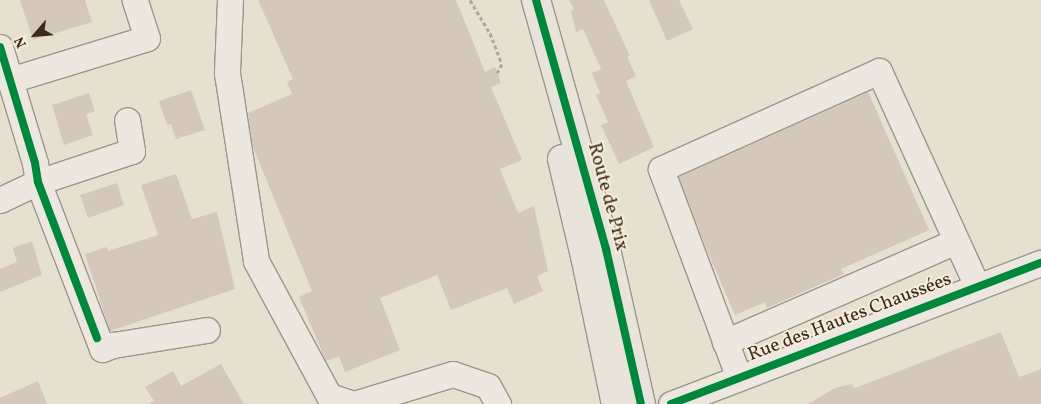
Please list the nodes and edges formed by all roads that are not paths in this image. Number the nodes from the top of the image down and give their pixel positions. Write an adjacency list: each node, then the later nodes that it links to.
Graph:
1 (135, 0): 6 (street)
2 (230, 0): 16 (street)
3 (520, 0): 17 (main road, Route de Prix)
4 (536, 0): 18 (main road, Route de Prix)
5 (0, 47): 6 (street)
6 (10, 80): 8 (street)
7 (127, 120): 8 (street)
8 (38, 182): 9 (street); 13 (street)
9 (0, 200)
10 (956, 241): 12 (street); 14 (street); 14 (street)
11 (1041, 263): 12 (street, Rue des Hautes Chaussées)
12 (977, 286): 15 (street, Rue des Hautes Chaussées)
13 (207, 330)
14 (725, 342): 15 (street)
15 (738, 378): 19 (street, Rue des Hautes Chaussées)
16 (498, 404)
17 (616, 404)
18 (641, 404)
19 (671, 404)

